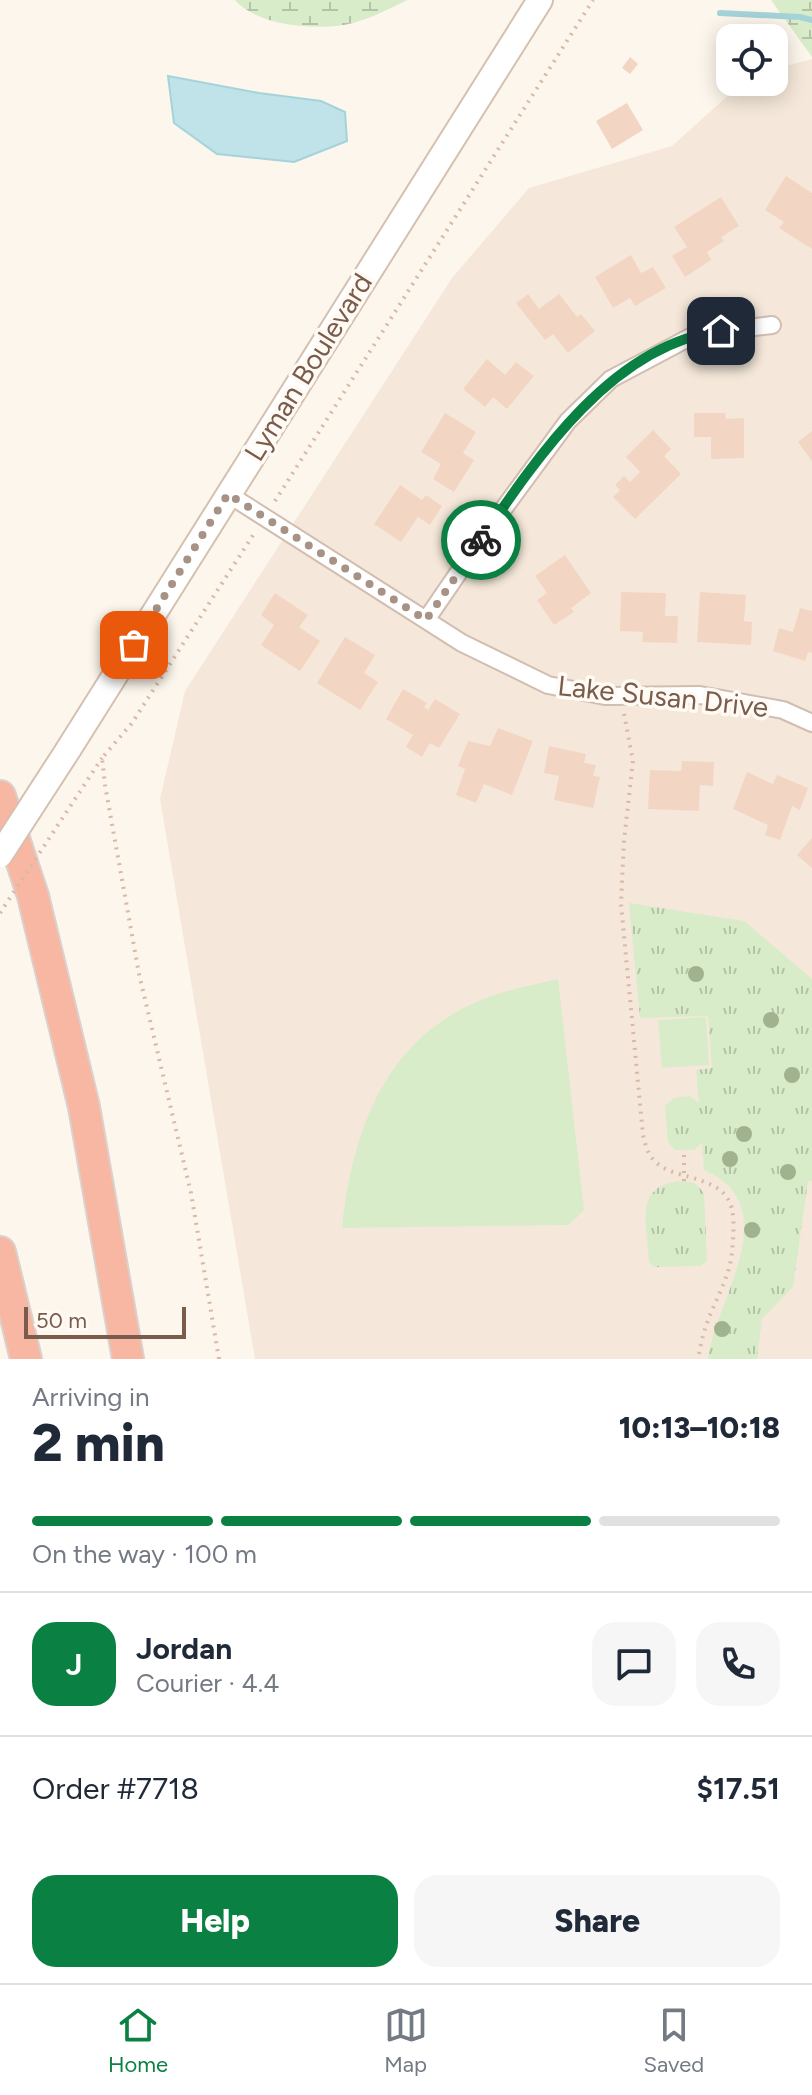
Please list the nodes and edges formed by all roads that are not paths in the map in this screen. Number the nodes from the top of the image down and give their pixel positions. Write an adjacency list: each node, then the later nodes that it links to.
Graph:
1 (540, 0): 3 (main road, Lyman Boulevard)
2 (772, 325): 4 (street)
3 (228, 494): 4 (street, Lake Susan Drive); 7 (main road, Lyman Boulevard, bridge)
4 (426, 620): 5 (street, Lake Susan Drive)
5 (812, 723)
6 (0, 796): 10 (highway)
7 (0, 855)
8 (0, 1252): 9 (highway)
9 (26, 1359)
10 (128, 1359)

